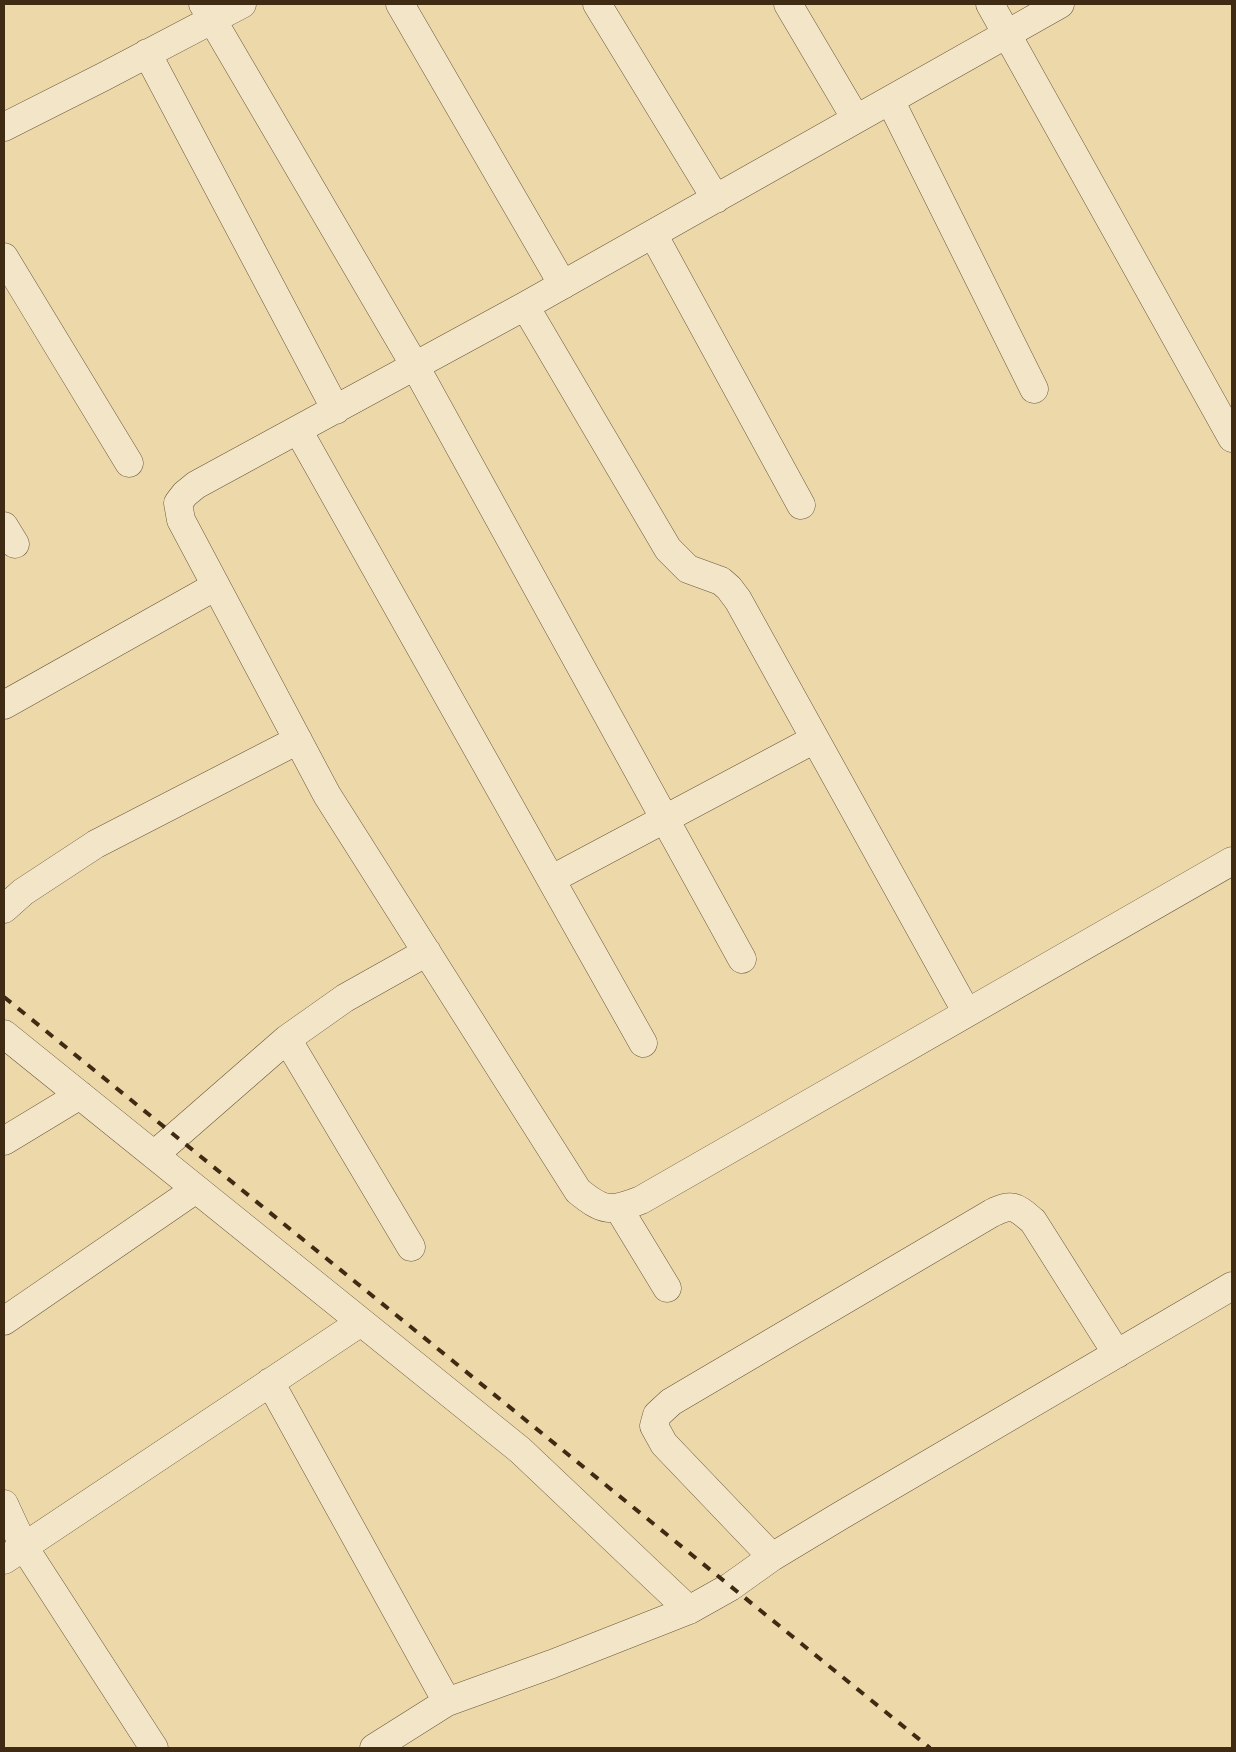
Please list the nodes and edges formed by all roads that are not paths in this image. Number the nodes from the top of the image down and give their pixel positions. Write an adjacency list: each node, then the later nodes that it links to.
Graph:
1 (242, 4): 7 (street)
2 (400, 4): 16 (street)
3 (597, 4): 13 (street)
4 (788, 4): 11 (street)
5 (990, 4): 8 (street)
6 (1060, 4): 8 (street)
7 (208, 12): 9 (street); 18 (street)
8 (1007, 33): 10 (street); 22 (street)
9 (147, 53): 12 (street); 20 (street)
10 (890, 100): 11 (street); 19 (street)
11 (856, 119): 13 (street)
12 (4, 127)
13 (716, 199): 14 (street)
14 (653, 234): 16 (street); 24 (street)
15 (4, 257): 23 (street)
16 (563, 285): 17 (street)
17 (525, 306): 18 (street); 27 (street)
18 (415, 366): 20 (street); 29 (street)
19 (1034, 389)
20 (336, 410): 21 (street)
21 (298, 430): 25 (street); 31 (street)
22 (1232, 438)
23 (129, 463)
24 (801, 505)
25 (216, 586): 26 (street); 28 (street)
26 (4, 705)
27 (815, 739): 29 (street); 35 (street)
28 (298, 740): 32 (street); 33 (street)
29 (665, 818): 31 (street); 34 (street)
30 (1232, 861): 35 (street)
31 (552, 879): 38 (street)
32 (4, 908)
33 (427, 952): 37 (street); 43 (street)
34 (742, 959)
35 (967, 1013): 43 (street)
36 (4, 1034): 39 (street)
37 (286, 1039): 41 (street); 44 (street)
38 (643, 1043)
39 (80, 1095): 40 (street); 41 (street)
40 (4, 1141)
41 (154, 1155): 42 (street)
42 (196, 1189): 47 (street); 48 (street)
43 (619, 1209): 46 (street)
44 (410, 1247)
45 (1232, 1286): 49 (street)
46 (667, 1288)
47 (4, 1321)
48 (361, 1322): 50 (street); 54 (street)
49 (1117, 1354): 53 (street); 53 (street)
50 (270, 1382): 52 (street); 55 (street)
51 (4, 1504): 52 (street)
52 (14, 1553): 56 (street)
53 (772, 1557): 54 (street)
54 (689, 1610): 55 (street)
55 (447, 1702): 57 (street)
56 (154, 1748)
57 (374, 1748)

